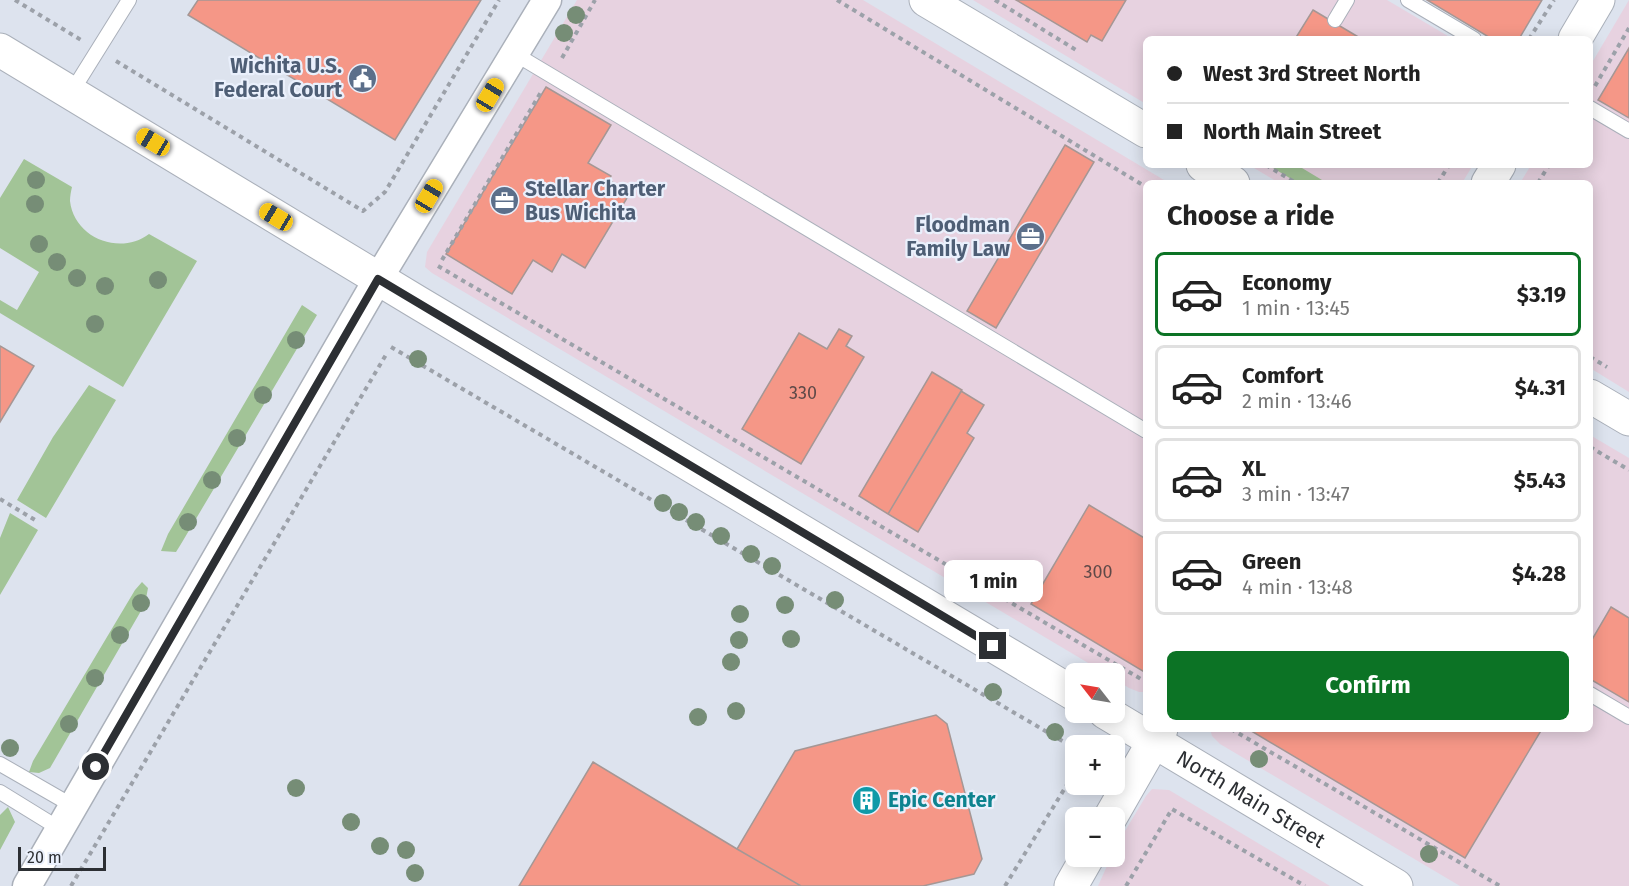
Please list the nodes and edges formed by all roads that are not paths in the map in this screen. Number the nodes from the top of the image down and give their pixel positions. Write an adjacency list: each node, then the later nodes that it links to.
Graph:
1 (129, 0): 12 (lane)
2 (547, 0): 11 (street)
3 (926, 0): 14 (street)
4 (1347, 0): 7 (lane)
5 (1408, 0): 8 (lane)
6 (1598, 0): 9 (street)
7 (1335, 20)
8 (1469, 36)
9 (1577, 36)
10 (0, 50): 12 (street)
11 (515, 54): 18 (street); 21 (lane)
12 (71, 93): 18 (street)
13 (1593, 110): 15 (lane)
14 (1143, 129)
15 (1629, 131)
16 (1208, 168): 17 (street)
17 (1228, 180)
18 (378, 279): 22 (street); 31 (street)
19 (1593, 398): 20 (street)
20 (1629, 420)
21 (1143, 429)
22 (1065, 688)
23 (1593, 696): 24 (lane)
24 (1629, 717)
25 (1125, 721): 26 (street, North Main Street)
26 (1143, 729)
27 (1157, 735): 30 (street); 35 (street, North Main Street)
28 (0, 764): 31 (lane)
29 (0, 792): 31 (lane)
30 (1116, 807)
31 (66, 818): 33 (street)
32 (1082, 867): 34 (street)
33 (27, 886)
34 (1071, 886)
35 (1396, 886)

